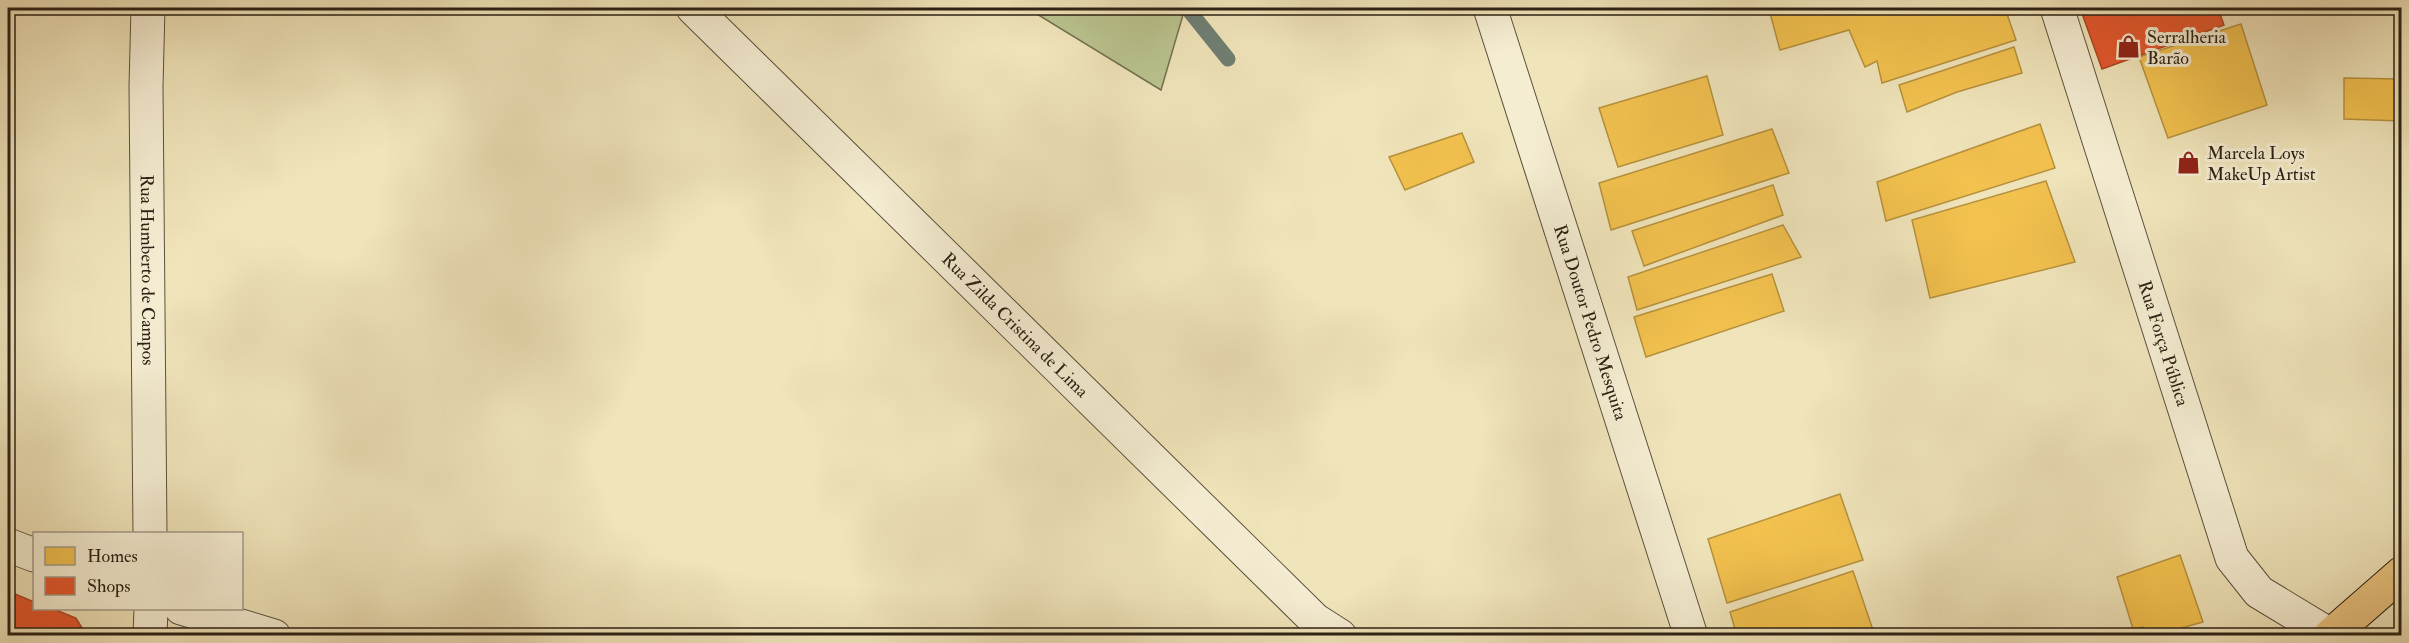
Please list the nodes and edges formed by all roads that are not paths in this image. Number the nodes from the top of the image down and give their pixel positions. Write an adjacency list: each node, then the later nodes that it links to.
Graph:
1 (148, 8): 5 (street, Rua Humberto de Campos)
2 (693, 8): 14 (street, Rua Zilda Cristina de Lima)
3 (1490, 8): 15 (street, Rua Doutor Pedro Mesquita)
4 (2057, 8): 11 (street, Rua Força Pública)
5 (150, 532)
6 (8, 545): 7 (street)
7 (33, 555)
8 (2402, 573): 11 (main road)
9 (151, 610): 12 (street)
10 (184, 610): 13 (street)
11 (2330, 635)
12 (150, 636)
13 (274, 636)
14 (1340, 636)
15 (1691, 636)

